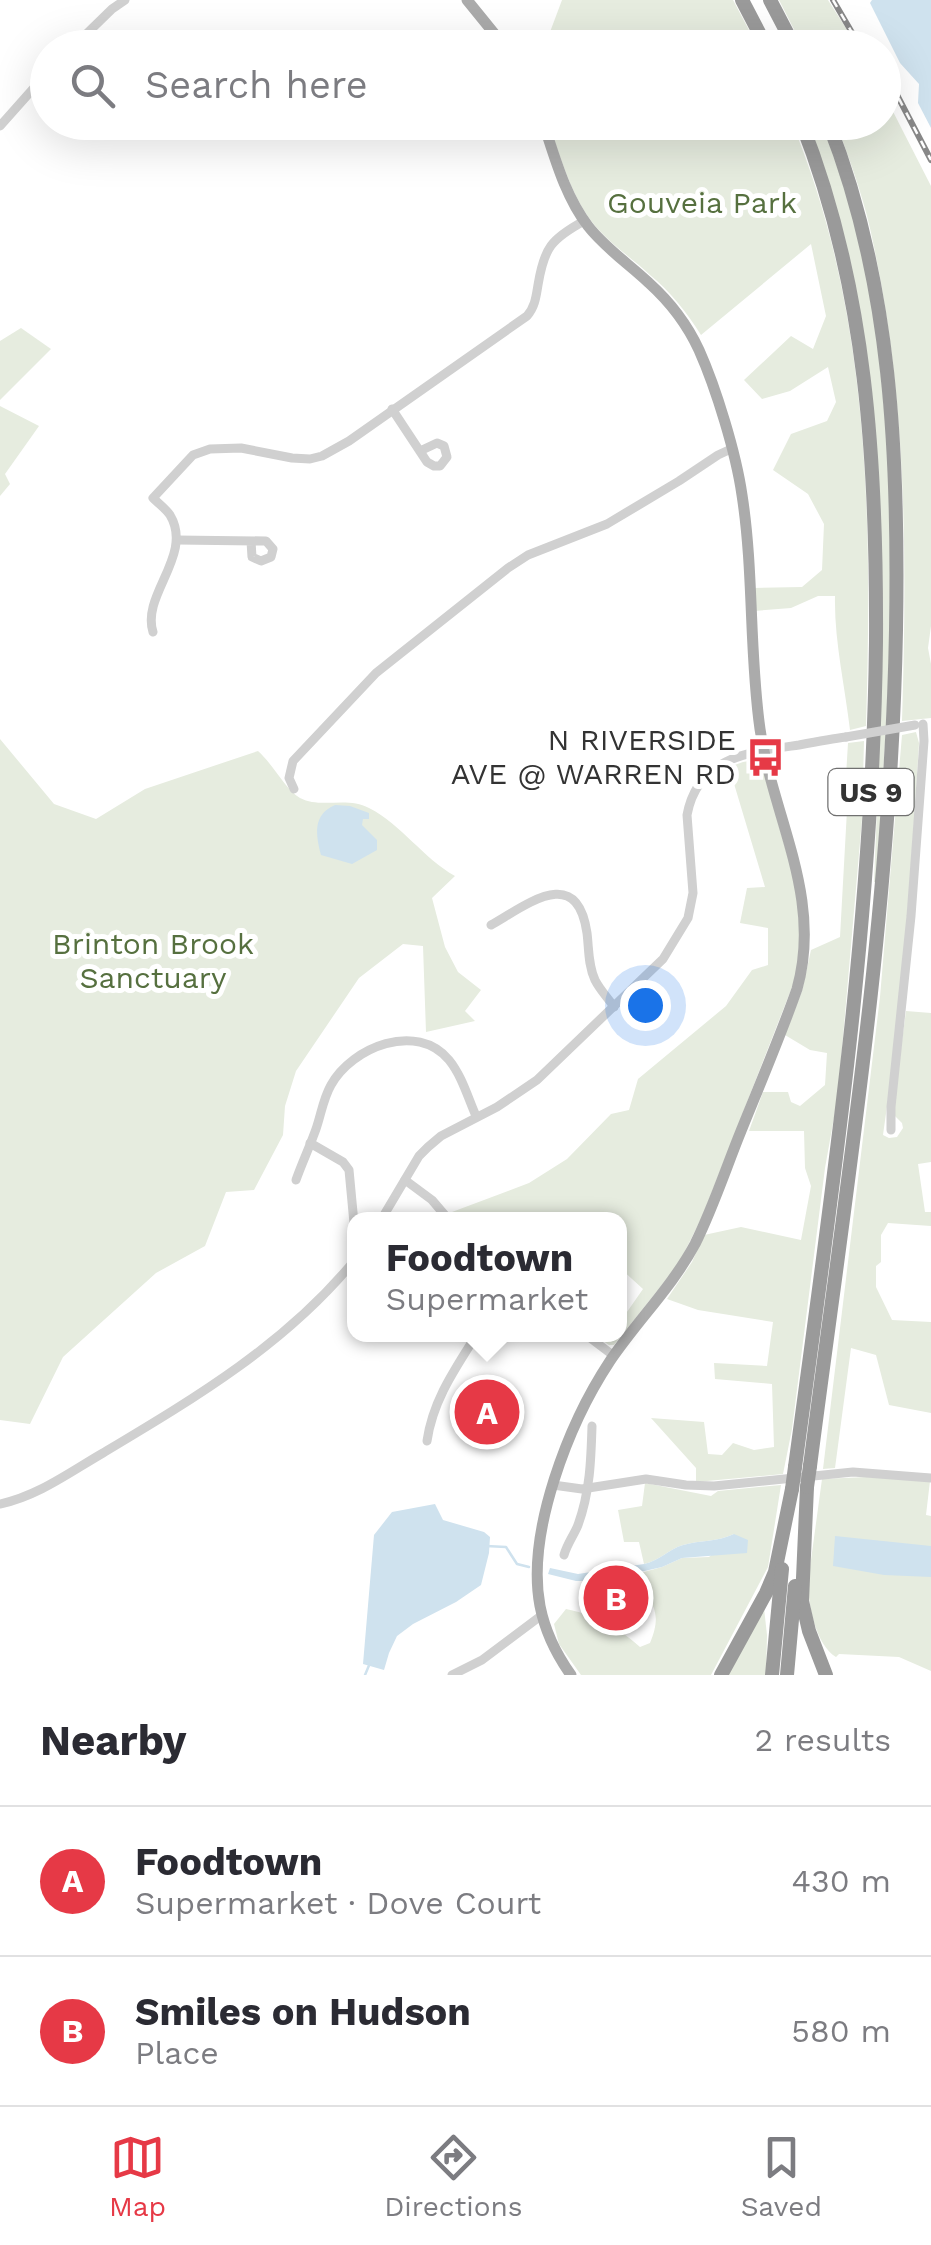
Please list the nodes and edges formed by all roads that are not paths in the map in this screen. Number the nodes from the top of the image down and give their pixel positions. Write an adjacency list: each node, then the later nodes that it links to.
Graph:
1 (125, 0): 5 (street)
2 (467, 0): 6 (main road)
3 (742, 0): 7 (highway)
4 (770, 0): 8 (highway)
5 (90, 30)
6 (491, 30)
7 (758, 30)
8 (786, 30)
9 (30, 92): 10 (street)
10 (0, 126)
11 (549, 140): 14 (main road)
12 (808, 140): 42 (highway, US 9)
13 (834, 140): 42 (highway, US 9)
14 (584, 221): 15 (street); 16 (main road)
15 (392, 409): 17 (street); 18 (street)
16 (731, 449): 22 (main road); 23 (street)
17 (420, 451)
18 (176, 540): 19 (street); 20 (street)
19 (252, 542)
20 (153, 632)
21 (923, 724): 22 (street, bridge); 27 (street)
22 (764, 750): 25 (street); 35 (main road)
23 (294, 789)
24 (491, 925): 25 (street)
25 (614, 1007): 26 (street)
26 (476, 1116): 28 (street); 30 (street)
27 (892, 1130)
28 (310, 1143): 29 (street); 31 (street)
29 (296, 1180)
30 (405, 1180): 32 (street); 33 (street)
31 (352, 1212)
32 (387, 1212)
33 (442, 1212)
34 (347, 1270): 47 (street)
35 (627, 1339)
36 (473, 1342): 41 (street)
37 (596, 1342): 39 (street)
38 (625, 1342): 39 (main road)
39 (614, 1356): 44 (main road)
40 (592, 1426): 45 (street)
41 (427, 1441)
42 (802, 1466): 46 (highway, US 9, bridge)
43 (931, 1478): 45 (street)
44 (554, 1485): 45 (street); 49 (main road)
45 (588, 1488): 48 (street)
46 (800, 1488): 52 (highway); 53 (highway, US 9); 54 (highway, US 9); 55 (highway)
47 (0, 1504)
48 (564, 1555)
49 (542, 1614): 50 (street); 51 (main road)
50 (452, 1675)
51 (571, 1675)
52 (721, 1675)
53 (772, 1675)
54 (787, 1675)
55 (826, 1675)

